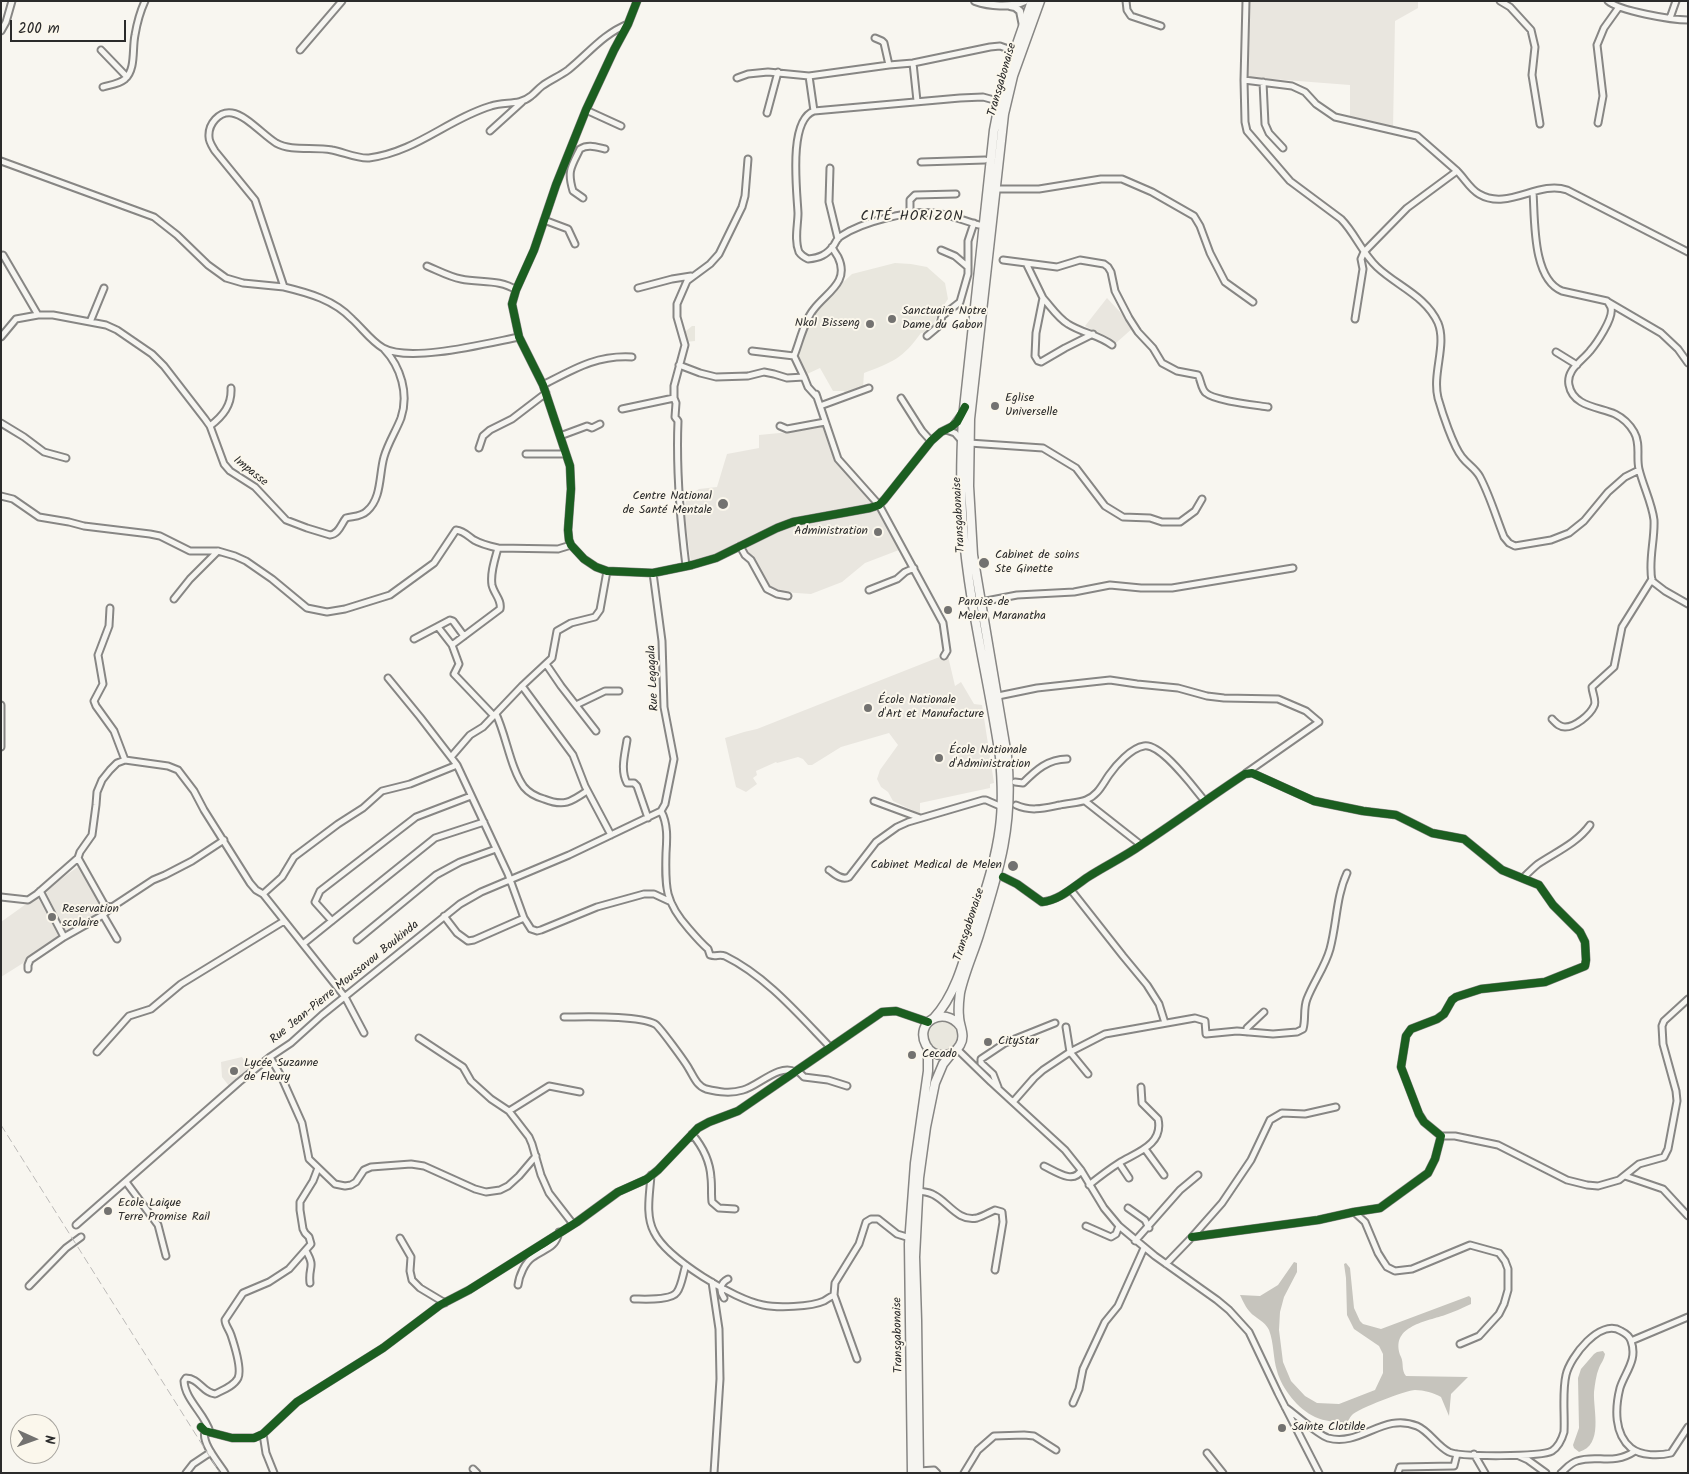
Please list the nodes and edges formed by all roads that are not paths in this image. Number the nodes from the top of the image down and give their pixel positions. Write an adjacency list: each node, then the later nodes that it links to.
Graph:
1 (12, 1): 21 (street)
2 (145, 1): 30 (street)
3 (342, 1): 24 (street)
4 (637, 1): 18 (street)
5 (974, 1): 14 (main road)
6 (1025, 1): 14 (main road)
7 (1032, 1): 20 (highway, Transgabonaise)
8 (1040, 1): 55 (highway, Transgabonaise)
9 (1126, 1): 19 (street)
10 (1246, 1): 32 (street)
11 (1500, 1): 42 (street)
12 (1608, 1): 15 (street)
13 (1676, 1): 16 (street)
14 (1008, 5): 20 (main road)
15 (1619, 7): 16 (street); 41 (street)
16 (1670, 18): 17 (street)
17 (1688, 20)
18 (628, 24): 37 (street); 38 (street)
19 (1161, 26)
20 (1023, 27): 25 (highway, Transgabonaise)
21 (1, 31)
22 (875, 38): 27 (street)
23 (101, 50): 30 (street)
24 (300, 50)
25 (1014, 51): 26 (street); 104 (highway, Transgabonaise)
26 (913, 63): 27 (street); 36 (street)
27 (889, 65): 29 (street)
28 (778, 72): 29 (street); 31 (street); 40 (street)
29 (809, 76): 39 (street)
30 (127, 77): 34 (street)
31 (736, 78)
32 (1244, 80): 33 (street); 65 (street)
33 (1263, 82): 46 (street); 54 (street)
34 (103, 87)
35 (994, 100): 36 (street)
36 (917, 101): 39 (street)
37 (522, 102): 44 (street); 73 (street)
38 (586, 110): 43 (street); 47 (street)
39 (814, 111): 63 (street)
40 (767, 113)
41 (1598, 123)
42 (1540, 124)
43 (621, 126)
44 (490, 131)
45 (605, 148): 48 (street)
46 (1283, 148)
47 (569, 154): 48 (street); 60 (street)
48 (576, 157): 58 (street)
49 (748, 159): 72 (street)
50 (985, 160): 52 (street)
51 (1, 161): 73 (street)
52 (921, 162)
53 (830, 168): 61 (street)
54 (1458, 171): 56 (street); 65 (street)
55 (995, 189): 79 (street); 115 (highway, Transgabonaise)
56 (1533, 192): 66 (street); 78 (street)
57 (956, 194): 59 (street)
58 (583, 198)
59 (910, 213): 61 (street); 71 (street)
60 (544, 220): 62 (street); 76 (street)
61 (838, 238): 63 (street)
62 (575, 244)
63 (832, 247): 91 (street)
64 (941, 250): 71 (street)
65 (1364, 252): 81 (street); 120 (street)
66 (1688, 252)
67 (3, 256): 80 (street)
68 (1003, 260): 69 (street)
69 (1026, 263): 77 (street); 105 (street)
70 (428, 266): 76 (street)
71 (968, 267): 84 (street)
72 (691, 276): 75 (street); 94 (street)
73 (284, 287): 88 (street)
74 (104, 288): 82 (street)
75 (638, 288)
76 (516, 290): 86 (street)
77 (1043, 298): 83 (street); 83 (street)
78 (1607, 301): 93 (street); 95 (street)
79 (1252, 302)
80 (38, 315): 82 (street, Impasse); 85 (street, Impasse)
81 (1355, 319)
82 (90, 322): 110 (street, Impasse)
83 (1093, 334): 87 (street)
84 (928, 336)
85 (1, 337)
86 (518, 337): 88 (street); 97 (street)
87 (1112, 345)
88 (383, 348): 110 (street, Impasse)
89 (752, 351): 91 (street)
90 (1556, 352): 95 (street)
91 (794, 356): 96 (street)
92 (632, 357): 97 (street)
93 (1688, 363)
94 (679, 364): 96 (street); 101 (street)
95 (1577, 365): 120 (street)
96 (804, 378): 103 (street)
97 (543, 385): 100 (street)
98 (231, 388): 110 (street)
99 (870, 388): 103 (street)
100 (546, 393): 113 (street); 116 (street)
101 (674, 398): 106 (street); 128 (street)
102 (901, 398): 114 (street)
103 (820, 406): 107 (street)
104 (965, 407): 112 (street); 115 (highway, Transgabonaise)
105 (1268, 407)
106 (622, 409)
107 (826, 422): 111 (street); 123 (street)
108 (1, 423): 119 (street)
109 (600, 424): 113 (street)
110 (210, 426)
111 (780, 426)
112 (946, 430): 114 (street); 115 (street)
113 (560, 436): 118 (street)
114 (931, 441): 123 (street)
115 (966, 442): 122 (street); 137 (highway, Transgabonaise); 169 (highway, Transgabonaise)
116 (478, 448)
117 (526, 454): 118 (street)
118 (566, 454): 124 (street)
119 (66, 458)
120 (1639, 470): 133 (street)
121 (1, 496): 127 (street)
122 (1202, 499)
123 (879, 505): 125 (street); 129 (street)
124 (571, 545): 126 (street); 131 (street)
125 (740, 546): 128 (street); 135 (street)
126 (498, 548): 127 (street); 141 (street)
127 (218, 551): 136 (street)
128 (686, 566): 132 (street)
129 (914, 568): 134 (street); 144 (street)
130 (1293, 568): 137 (street)
131 (607, 571): 132 (street); 145 (street)
132 (653, 573): 170 (street, Rue Legagala)
133 (1652, 578): 138 (street); 153 (street)
134 (869, 590)
135 (788, 596)
136 (174, 600)
137 (980, 602): 149 (highway, Transgabonaise)
138 (1688, 604)
139 (110, 608): 159 (street)
140 (438, 627): 141 (street); 142 (street); 143 (street)
141 (464, 636): 143 (street)
142 (414, 639)
143 (452, 645): 152 (street)
144 (944, 656)
145 (546, 664): 147 (street); 151 (street)
146 (388, 678): 157 (street)
147 (522, 686): 152 (street); 163 (street)
148 (619, 691): 151 (street)
149 (998, 696): 161 (street); 209 (highway, Transgabonaise)
150 (1, 704): 156 (street)
151 (576, 705): 154 (street)
152 (495, 715): 157 (street); 163 (street)
153 (1552, 719)
154 (596, 731)
155 (627, 740): 171 (street)
156 (1, 746)
157 (451, 757): 160 (street)
158 (1067, 759): 162 (street)
159 (125, 760): 176 (street); 179 (street)
160 (456, 766): 164 (street); 187 (street)
161 (1245, 774): 165 (street); 183 (street)
162 (1015, 782)
163 (587, 791): 175 (street)
164 (471, 796): 173 (street); 196 (street)
165 (1204, 800): 167 (street); 177 (street)
166 (874, 801): 172 (street)
167 (1085, 801): 168 (street); 177 (street)
168 (1016, 805)
169 (1002, 807): 172 (street); 206 (highway, Transgabonaise)
170 (662, 811): 171 (street, Rue Jean-Pierre Moussavou Boukinda); 189 (street)
171 (648, 818): 175 (street, Rue Jean-Pierre Moussavou Boukinda)
172 (920, 818): 180 (street)
173 (484, 822): 178 (street); 196 (street)
174 (1590, 825): 183 (street)
175 (611, 835): 184 (street, Rue Jean-Pierre Moussavou Boukinda)
176 (224, 840): 187 (street); 191 (street)
177 (1140, 846): 185 (street)
178 (496, 849): 184 (street); 199 (street)
179 (78, 858): 186 (street); 190 (street)
180 (829, 870)
181 (1347, 873): 211 (street)
182 (1003, 877): 185 (street)
183 (1523, 878): 230 (street)
184 (510, 880): 193 (street, Rue Jean-Pierre Moussavou Boukinda); 194 (street)
185 (1071, 890): 208 (street)
186 (40, 891): 188 (street); 197 (street)
187 (263, 894): 195 (street)
188 (1, 897)
189 (669, 901): 194 (street); 214 (street)
190 (105, 906): 191 (street); 192 (street)
191 (112, 906): 192 (street)
192 (104, 914): 197 (street); 198 (street)
193 (444, 916): 194 (street); 202 (street, Rue Jean-Pierre Moussavou Boukinda)
194 (524, 918)
195 (284, 921): 200 (street); 217 (street)
196 (332, 921): 200 (street)
197 (64, 937): 201 (street)
198 (117, 939)
199 (357, 940)
200 (303, 944): 202 (street)
201 (28, 969)
202 (345, 997): 212 (street); 219 (street, Rue Jean-Pierre Moussavou Boukinda)
203 (1688, 999): 240 (street)
204 (1264, 1012): 211 (street)
205 (564, 1017): 220 (street)
206 (931, 1020): 209 (highway); 214 (street); 215 (highway)
207 (1055, 1023): 224 (street)
208 (1165, 1023): 211 (street); 218 (street)
209 (960, 1026): 216 (highway)
210 (1066, 1027): 218 (street)
211 (1247, 1032)
212 (364, 1033)
213 (419, 1038): 228 (street)
214 (830, 1048): 220 (street)
215 (928, 1048): 216 (highway); 257 (highway, Transgabonaise)
216 (954, 1051): 224 (street); 244 (highway, Transgabonaise)
217 (97, 1052)
218 (1070, 1052): 221 (street); 226 (street)
219 (270, 1057): 235 (street); 242 (street, Rue Jean-Pierre Moussavou Boukinda)
220 (796, 1072): 222 (street); 229 (street)
221 (1088, 1074)
222 (847, 1086)
223 (1141, 1087): 231 (street)
224 (999, 1090): 226 (street)
225 (580, 1092): 228 (street)
226 (1014, 1102): 236 (street)
227 (1336, 1107): 258 (street)
228 (509, 1111): 232 (street)
229 (692, 1134): 239 (street); 246 (street)
230 (1441, 1136): 240 (street); 247 (street)
231 (1145, 1149): 233 (street); 238 (street)
232 (536, 1156): 235 (street); 249 (street)
233 (1119, 1163): 241 (street); 243 (street)
234 (1044, 1166): 236 (street)
235 (318, 1168): 261 (street)
236 (1081, 1170): 243 (street)
237 (1198, 1174): 253 (street)
238 (1164, 1175)
239 (651, 1176): 249 (street); 264 (street)
240 (1626, 1176): 248 (street)
241 (1129, 1178)
242 (126, 1182): 250 (street, Rue Jean-Pierre Moussavou Boukinda); 262 (street)
243 (1090, 1185): 252 (street)
244 (918, 1192): 265 (street); 292 (highway, Transgabonaise)
245 (1128, 1208): 253 (street)
246 (735, 1210)
247 (1354, 1212): 258 (street); 278 (street)
248 (1688, 1216)
249 (573, 1224): 254 (street)
250 (76, 1225)
251 (1086, 1226): 252 (street)
252 (1119, 1226): 259 (street)
253 (1149, 1228): 259 (street)
254 (559, 1232): 269 (street); 275 (street)
255 (81, 1237): 270 (street)
256 (400, 1238): 275 (street)
257 (910, 1238): 272 (street); 292 (highway, Transgabonaise)
258 (1192, 1238): 263 (street)
259 (1135, 1241): 260 (street)
260 (1144, 1248): 263 (street); 280 (street)
261 (306, 1251): 268 (street); 283 (street)
262 (166, 1256)
263 (1166, 1264): 281 (street)
264 (686, 1265): 267 (street); 274 (street)
265 (995, 1270)
266 (728, 1279): 271 (street)
267 (712, 1282): 271 (street); 296 (street)
268 (310, 1283)
269 (518, 1285)
270 (29, 1286)
271 (721, 1287): 272 (street); 273 (street)
272 (834, 1295): 279 (street)
273 (724, 1298)
274 (634, 1299)
275 (445, 1303): 284 (street)
276 (1688, 1317): 277 (street)
277 (1631, 1341): 286 (street); 291 (street)
278 (1460, 1344)
279 (857, 1360)
280 (1072, 1403)
281 (1285, 1407): 289 (street); 300 (street)
282 (1688, 1427): 286 (street)
283 (205, 1430): 284 (street); 287 (street)
284 (262, 1434): 295 (street)
285 (1056, 1450): 298 (street)
286 (1635, 1451): 304 (street)
287 (211, 1452): 293 (street); 294 (street)
288 (1207, 1453): 299 (street)
289 (1457, 1454): 290 (street); 301 (street)
290 (1474, 1454): 291 (street); 302 (street)
291 (1517, 1456): 303 (street)
292 (917, 1472): 297 (street)
293 (186, 1473)
294 (225, 1473)
295 (274, 1473)
296 (714, 1473)
297 (937, 1473)
298 (964, 1473)
299 (1223, 1473)
300 (1319, 1473)
301 (1398, 1473)
302 (1485, 1473)
303 (1546, 1473)
304 (1561, 1473)

